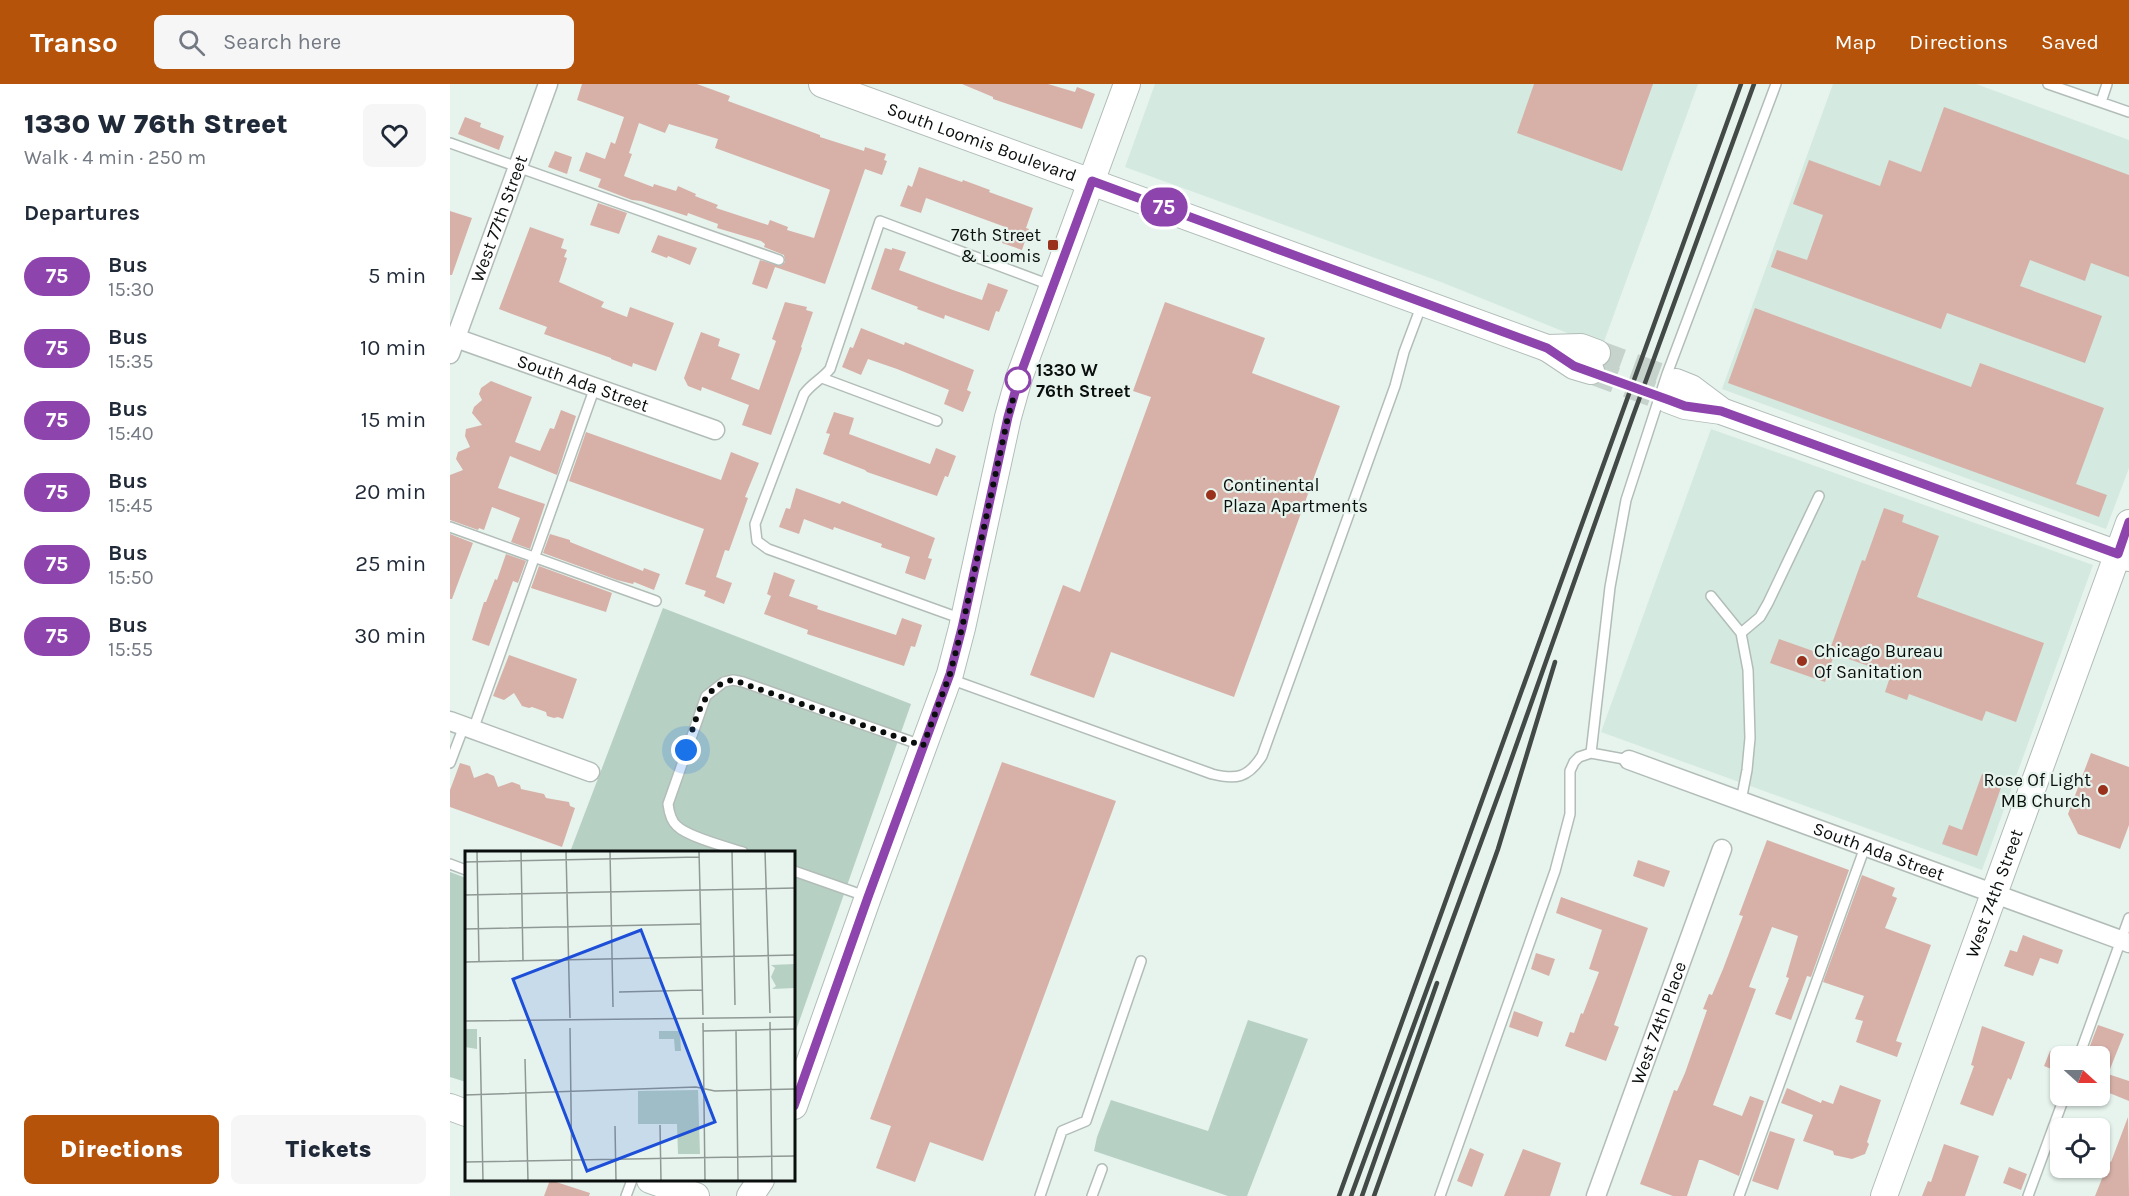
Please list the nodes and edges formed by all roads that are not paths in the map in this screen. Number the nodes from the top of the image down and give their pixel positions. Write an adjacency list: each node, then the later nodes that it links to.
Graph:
1 (548, 84): 10 (street, West 77th Street)
2 (822, 84): 11 (street, South Loomis Boulevard)
3 (1127, 84): 11 (street)
4 (1776, 84): 34 (lane)
5 (2048, 84): 7 (lane)
6 (2108, 84): 7 (lane)
7 (2101, 102): 8 (lane)
8 (2129, 112)
9 (450, 143): 10 (lane)
10 (517, 167): 12 (lane); 15 (street, West 77th Street)
11 (1092, 181): 13 (street); 14 (street, South Loomis Boulevard)
12 (779, 260)
13 (1053, 286): 17 (lane); 29 (street)
14 (1423, 302): 16 (street, South Loomis Boulevard); 31 (lane)
15 (452, 342): 18 (street, South Ada Street)
16 (1594, 362)
17 (822, 378): 20 (lane); 29 (lane)
18 (595, 387): 21 (street, South Ada Street); 26 (lane)
19 (1673, 391): 25 (street)
20 (937, 421)
21 (716, 430)
22 (1819, 496): 30 (lane)
23 (2129, 522): 25 (street, West 74th Street)
24 (450, 527): 26 (lane)
25 (2123, 556): 45 (street, West 74th Street)
26 (534, 557): 28 (lane); 32 (lane)
27 (1711, 596): 30 (lane)
28 (656, 601)
29 (964, 620): 31 (street)
30 (1741, 633): 38 (lane)
31 (949, 678): 33 (street)
32 (462, 726): 36 (lane); 37 (street)
33 (923, 746): 41 (lane); 46 (street)
34 (1591, 753): 35 (lane); 64 (lane)
35 (1629, 760): 38 (street, South Ada Street)
36 (450, 763)
37 (590, 772)
38 (1741, 801): 39 (street, South Ada Street)
39 (1865, 847): 45 (street, South Ada Street); 66 (lane)
40 (1722, 849): 65 (street, West 74th Place)
41 (740, 851)
42 (450, 864): 43 (lane)
43 (465, 870)
44 (795, 871): 46 (lane)
45 (1993, 894): 48 (street, South Ada Street); 67 (street, West 74th Street)
46 (868, 897): 51 (street)
47 (2129, 918): 48 (lane)
48 (2125, 941): 50 (lane)
49 (1142, 961): 62 (lane)
50 (2083, 1046)
51 (795, 1104)
52 (2061, 1106): 68 (lane)
53 (450, 1107): 54 (street)
54 (465, 1113)
55 (1102, 1170): 63 (lane)
56 (631, 1181): 59 (lane)
57 (655, 1181): 60 (street)
58 (760, 1181): 61 (street)
59 (626, 1196)
60 (696, 1196)
61 (750, 1196)
62 (1040, 1196)
63 (1092, 1196)
64 (1440, 1196)
65 (1596, 1196)
66 (1739, 1196)
67 (1884, 1196)
68 (2028, 1196)

